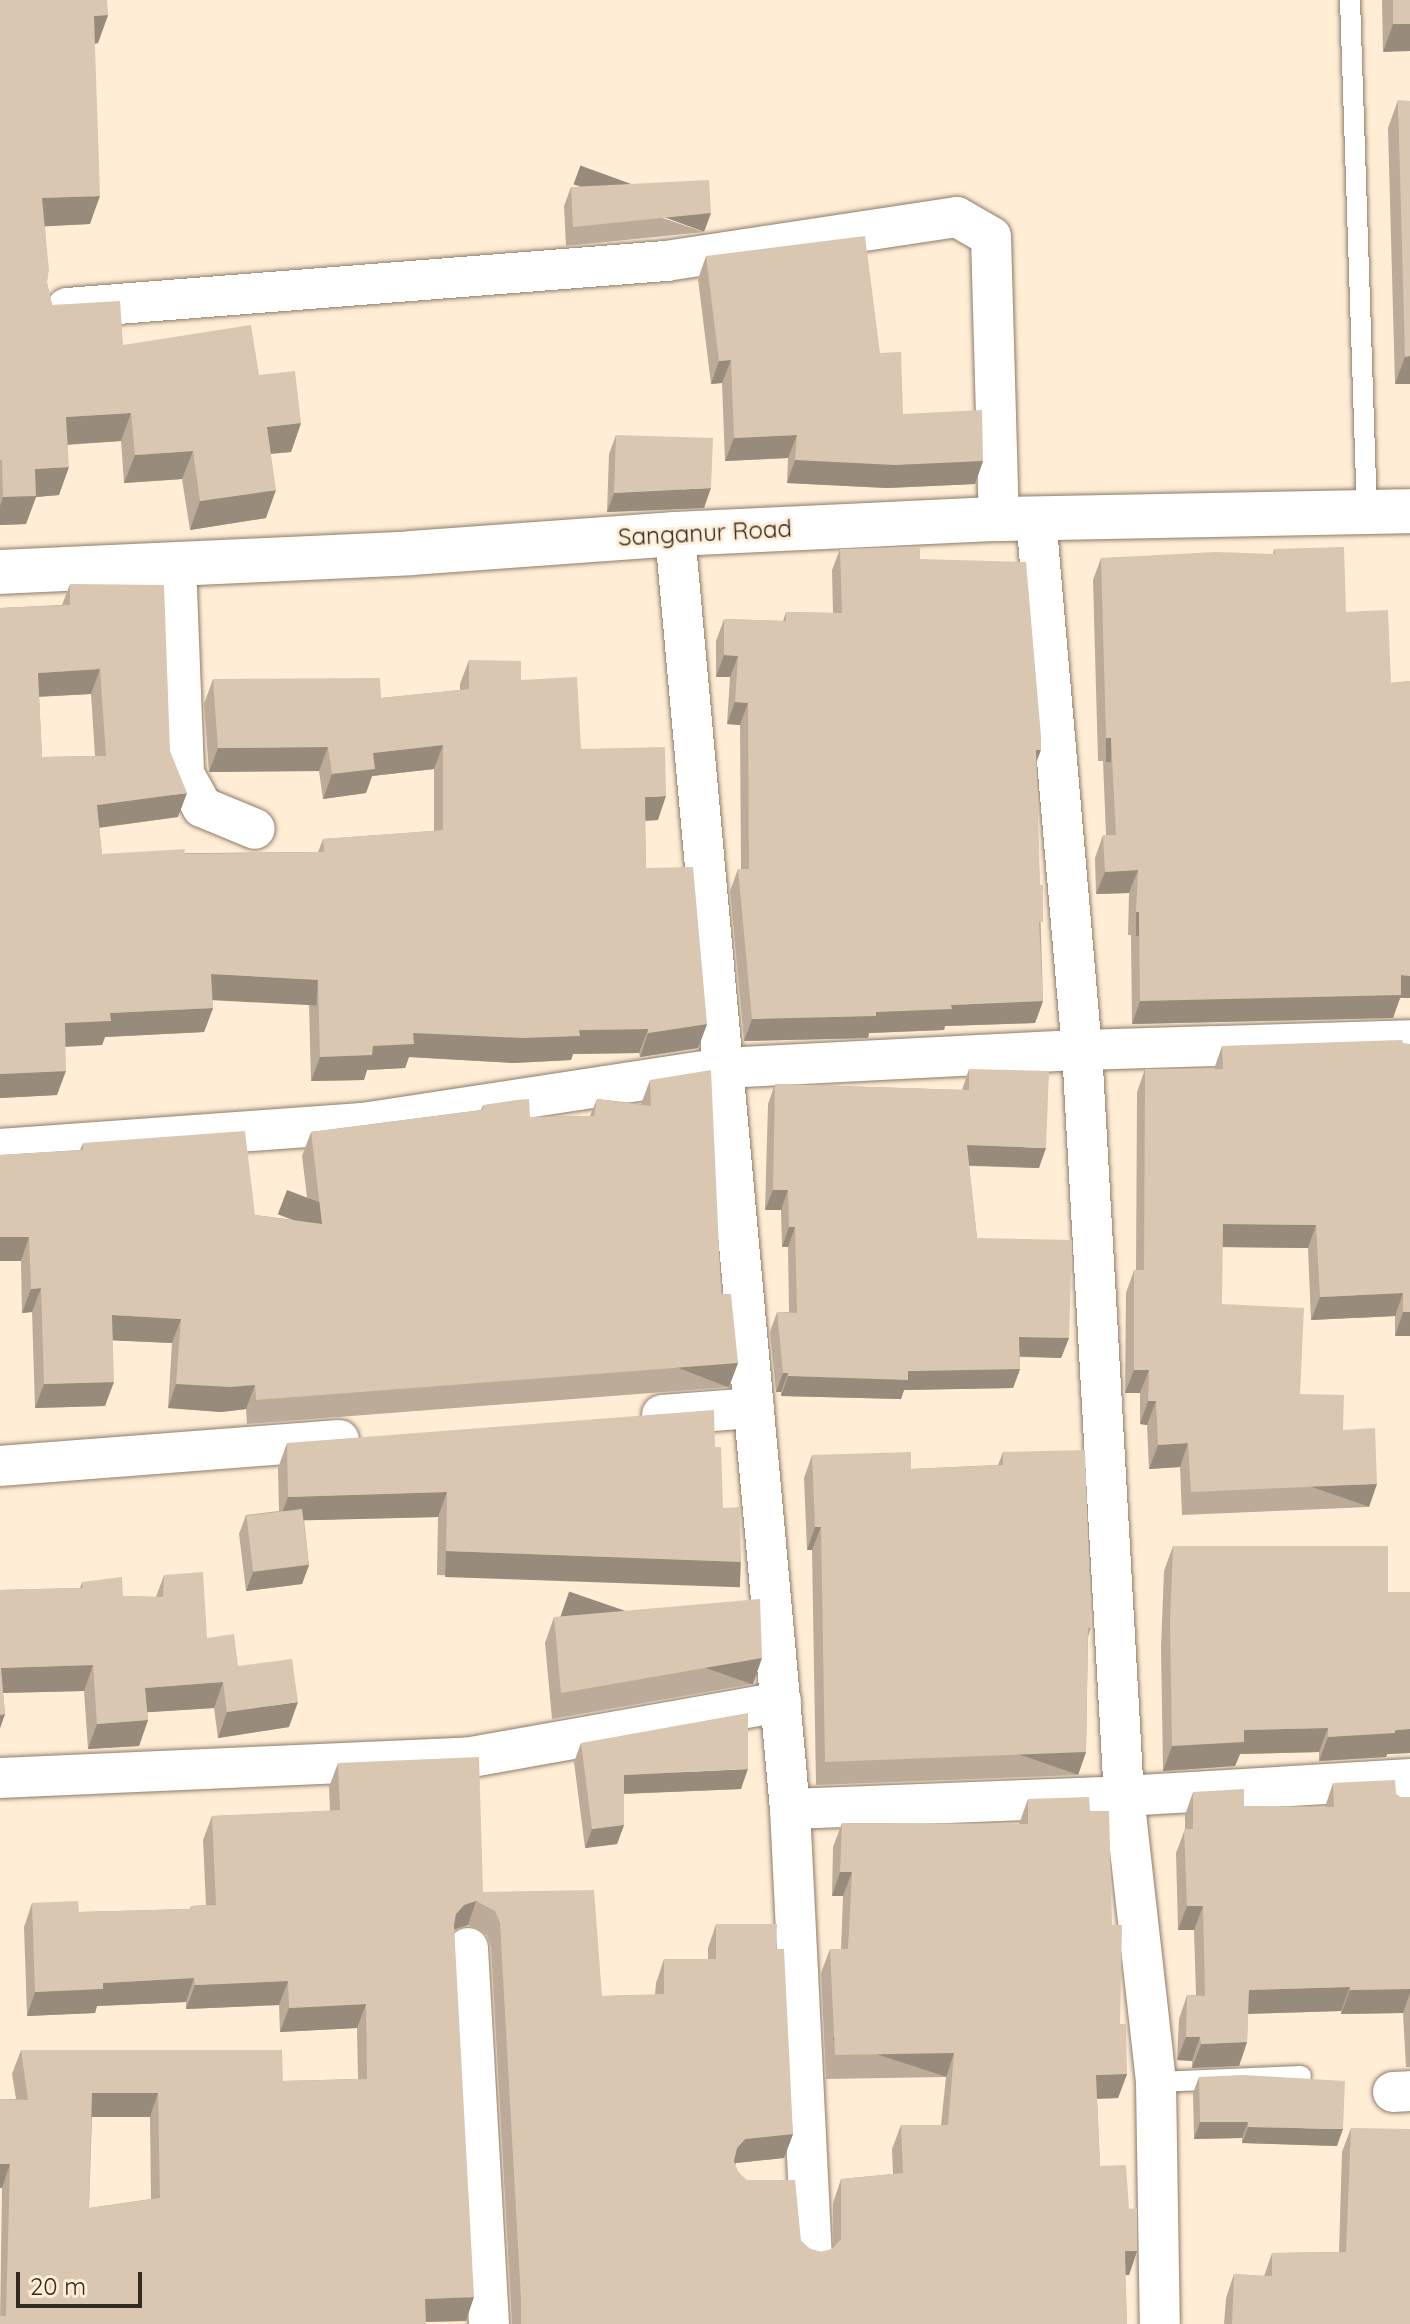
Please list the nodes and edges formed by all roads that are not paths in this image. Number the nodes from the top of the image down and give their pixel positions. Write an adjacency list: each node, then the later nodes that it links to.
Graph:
1 (1350, 0): 4 (lane)
2 (59, 309): 5 (street)
3 (1410, 511): 4 (main road, Sanganur Road)
4 (1367, 512): 5 (main road, Sanganur Road)
5 (1018, 518): 6 (main road, Sanganur Road); 11 (street)
6 (675, 534): 7 (main road, Sanganur Road); 12 (street)
7 (176, 563): 8 (main road, Sanganur Road); 9 (street)
8 (0, 572)
9 (255, 829)
10 (1410, 1040): 11 (street)
11 (1082, 1050): 12 (street); 21 (street)
12 (723, 1068): 13 (street); 14 (street)
13 (0, 1149)
14 (754, 1408): 15 (street); 18 (street)
15 (628, 1418)
16 (377, 1437): 17 (street)
17 (0, 1466)
18 (781, 1702): 19 (street); 22 (street)
19 (0, 1778)
20 (1410, 1779): 21 (street)
21 (1124, 1796): 22 (street); 25 (street)
22 (790, 1809): 26 (street)
23 (468, 1948): 27 (street)
24 (1301, 2076): 25 (lane)
25 (1156, 2082): 28 (street)
26 (812, 2253)
27 (489, 2324)
28 (1160, 2324)

